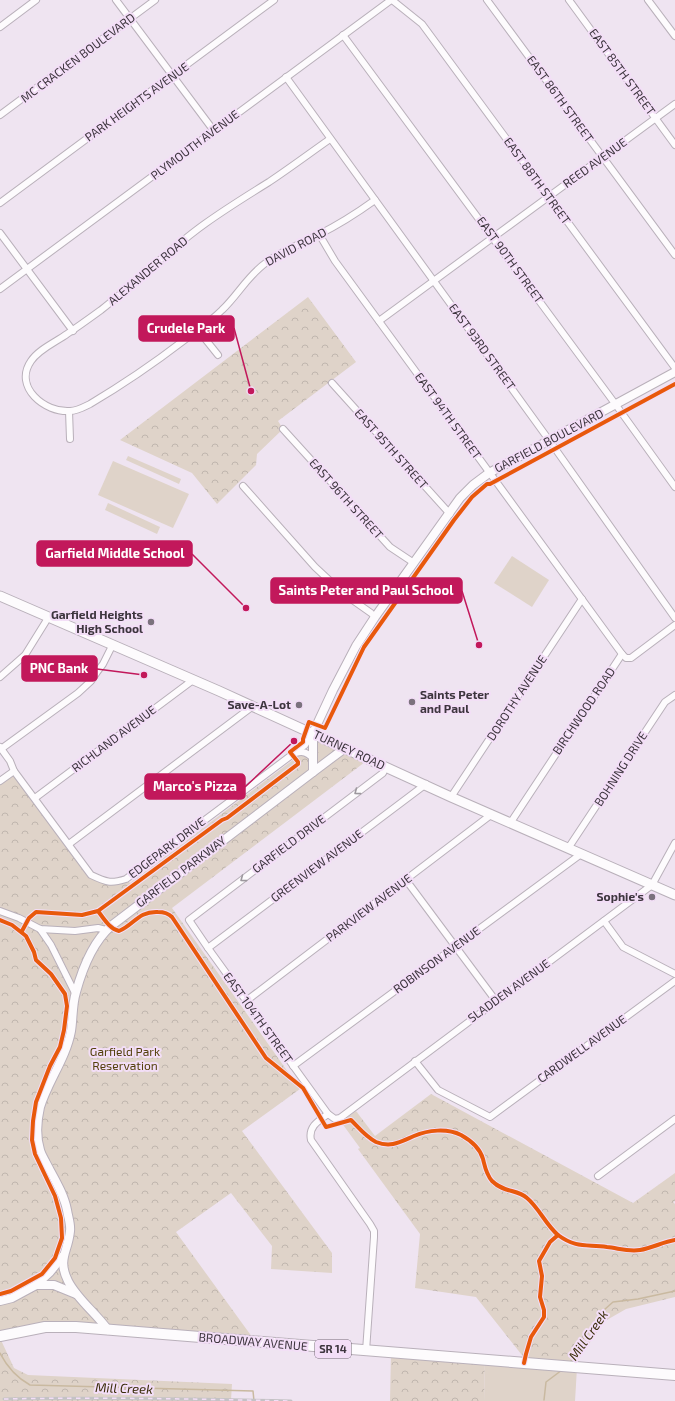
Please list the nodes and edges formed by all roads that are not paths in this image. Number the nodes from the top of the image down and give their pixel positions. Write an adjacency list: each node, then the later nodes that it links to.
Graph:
1 (36, 0): 10 (street)
2 (116, 0): 9 (street)
3 (155, 0): 9 (street, MC CRACKEN BOULEVARD)
4 (274, 0): 13 (street, PARK HEIGHTS AVENUE)
5 (391, 0): 11 (street, PLYMOUTH AVENUE); 22 (street, EAST 88TH STREET)
6 (487, 0): 21 (street, EAST 86TH STREET)
7 (569, 0): 17 (street, EAST 85TH STREET)
8 (648, 0): 12 (street)
9 (130, 19): 13 (street); 16 (street, MC CRACKEN BOULEVARD)
10 (0, 27)
11 (343, 35): 14 (street, PLYMOUTH AVENUE); 27 (street, EAST 90TH STREET)
12 (675, 36)
13 (173, 75): 18 (street); 24 (street, PARK HEIGHTS AVENUE)
14 (286, 77): 18 (street, PLYMOUTH AVENUE); 19 (street, EAST 93RD STREET)
15 (675, 104): 17 (street, REED AVENUE)
16 (0, 115)
17 (656, 118): 20 (street, EAST 85TH STREET); 21 (street, REED AVENUE)
18 (214, 131): 29 (street, PLYMOUTH AVENUE)
19 (330, 139): 23 (street, EAST 93RD STREET); 33 (street, ALEXANDER ROAD)
20 (675, 144)
21 (602, 157): 22 (street, REED AVENUE); 28 (street, EAST 86TH STREET)
22 (548, 197): 27 (street, REED AVENUE); 36 (street, EAST 88TH STREET)
23 (375, 200): 26 (street, DAVID ROAD); 30 (street, EAST 93RD STREET)
24 (0, 203)
25 (0, 233): 29 (street)
26 (319, 234): 32 (street, EAST 94TH STREET); 34 (street, DAVID ROAD)
27 (493, 237): 30 (street, REED AVENUE); 39 (street, EAST 90TH STREET)
28 (675, 255)
29 (27, 269): 31 (street, PLYMOUTH AVENUE); 33 (street)
30 (434, 281): 32 (street, REED AVENUE); 43 (street, EAST 93RD STREET)
31 (0, 289)
32 (379, 321): 44 (street, EAST 94TH STREET)
33 (73, 330): 40 (street, ALEXANDER ROAD)
34 (198, 330): 35 (street); 40 (street, DAVID ROAD)
35 (218, 355)
36 (675, 368)
37 (675, 372): 39 (street, GARFIELD BOULEVARD)
38 (332, 384): 47 (street, EAST 95TH STREET)
39 (616, 405): 43 (street, GARFIELD BOULEVARD); 46 (street, EAST 90TH STREET)
40 (69, 411): 42 (street)
41 (283, 429): 48 (street, EAST 96TH STREET)
42 (70, 439)
43 (549, 440): 44 (street, GARFIELD BOULEVARD); 53 (street, EAST 93RD STREET)
44 (489, 473): 47 (street, GARFIELD BOULEVARD); 50 (street, EAST 94TH STREET)
45 (243, 486): 51 (street)
46 (675, 487)
47 (450, 514): 48 (street, GARFIELD BOULEVARD)
48 (414, 563): 51 (street, GARFIELD BOULEVARD)
49 (0, 596): 52 (main road, TURNEY ROAD)
50 (582, 599): 56 (street, EAST 94TH STREET); 71 (street, DOROTHY AVENUE)
51 (375, 617): 61 (street, GARFIELD BOULEVARD)
52 (48, 618): 55 (main road, TURNEY ROAD); 57 (street)
53 (675, 618)
54 (675, 625): 56 (street, BIRCHWOOD ROAD)
55 (112, 646): 58 (main road, TURNEY ROAD); 62 (street)
56 (622, 654): 74 (street, BIRCHWOOD ROAD)
57 (0, 677)
58 (193, 680): 60 (main road, TURNEY ROAD); 72 (street, RICHLAND AVENUE)
59 (675, 695): 77 (street, BOHNING DRIVE)
60 (253, 706): 61 (main road, TURNEY ROAD); 76 (street)
61 (313, 733): 63 (main road, TURNEY ROAD); 64 (street, EDGEPARK DRIVE); 65 (street)
62 (1, 748): 67 (street, EDGEPARK DRIVE)
63 (345, 748): 66 (main road, TURNEY ROAD); 68 (street, GARFIELD PARKWAY)
64 (295, 753): 65 (street); 76 (street, EDGEPARK DRIVE)
65 (313, 758): 68 (street)
66 (386, 767): 70 (main road, TURNEY ROAD); 83 (street, GARFIELD DRIVE, one-way to 83)
67 (14, 770): 69 (street); 72 (street, EDGEPARK DRIVE)
68 (313, 772): 86 (street, GARFIELD PARKWAY)
69 (0, 781)
70 (426, 784): 71 (main road, TURNEY ROAD); 88 (street, GREENVIEW AVENUE)
71 (452, 797): 73 (main road, TURNEY ROAD)
72 (35, 798): 76 (street, EDGEPARK DRIVE)
73 (492, 814): 74 (main road, TURNEY ROAD); 79 (street, PARKVIEW AVENUE)
74 (511, 822): 77 (main road, TURNEY ROAD)
75 (675, 843): 80 (street, SLADDEN AVENUE)
76 (69, 844)
77 (569, 847): 78 (main road, TURNEY ROAD)
78 (581, 854): 80 (main road, TURNEY ROAD); 87 (street, ROBINSON AVENUE)
79 (406, 880): 87 (street); 92 (street, PARKVIEW AVENUE)
80 (652, 885): 81 (main road, TURNEY ROAD); 84 (street, SLADDEN AVENUE)
81 (675, 895)
82 (0, 911): 85 (street)
83 (189, 920): 88 (street, EAST 104TH STREET)
84 (604, 921): 89 (street); 93 (street, SLADDEN AVENUE)
85 (40, 929): 86 (street); 91 (street)
86 (106, 930): 91 (street, GARFIELD PARKWAY)
87 (456, 946): 93 (street); 95 (street, ROBINSON AVENUE)
88 (208, 948): 92 (street, EAST 104TH STREET)
89 (675, 974)
90 (675, 981): 94 (street, CARDWELL AVENUE)
91 (76, 993): 99 (street, GARFIELD PARKWAY)
92 (246, 1001): 95 (street, EAST 104TH STREET)
93 (496, 1001): 94 (street, SLADDEN AVENUE)
94 (416, 1061): 96 (street, SLADDEN AVENUE)
95 (293, 1066): 96 (street, EAST 104TH STREET)
96 (328, 1114): 105 (street)
97 (675, 1119): 98 (street)
98 (598, 1176)
99 (63, 1256): 100 (street, GARFIELD PARKWAY); 101 (street, GARFIELD PARKWAY)
100 (36, 1285): 101 (street, GARFIELD PARKWAY); 102 (street, GARFIELD PARKWAY)
101 (77, 1294): 103 (street, GARFIELD PARKWAY)
102 (0, 1301)
103 (108, 1330): 104 (main road, BROADWAY AVENUE / SR 14); 105 (main road, BROADWAY AVENUE / SR 14)
104 (0, 1336)
105 (366, 1351): 106 (main road, BROADWAY AVENUE / SR 14)
106 (675, 1375)

